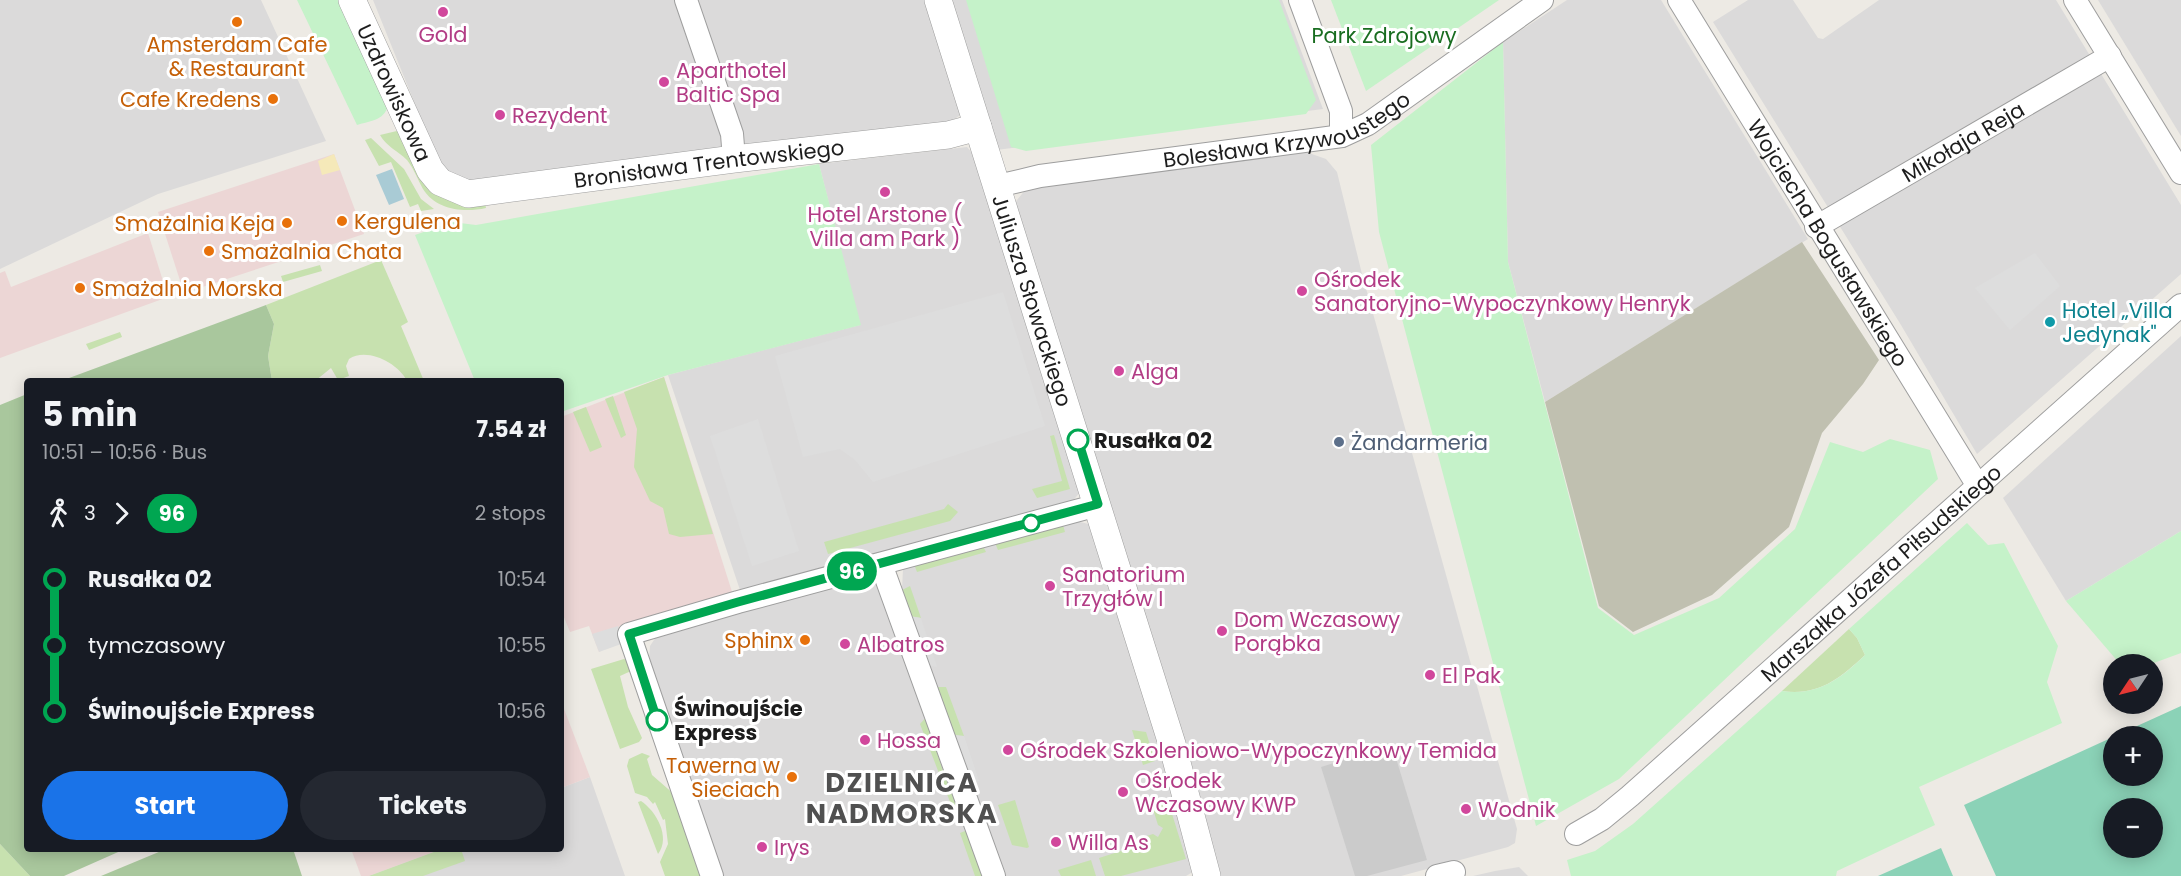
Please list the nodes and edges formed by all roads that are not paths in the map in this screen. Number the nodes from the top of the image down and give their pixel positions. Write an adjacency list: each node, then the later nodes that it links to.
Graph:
1 (352, 0): 13 (street, Uzdrowiskowa)
2 (686, 0): 11 (street)
3 (938, 0): 9 (street, Juliusza Słowackiego)
4 (1300, 0): 10 (street)
5 (1542, 0): 10 (street, Bolesława Krzywoustego)
6 (1678, 0): 15 (street, Wojciecha Bogusławskiego)
7 (2075, 0): 8 (street)
8 (2110, 56): 12 (street); 15 (street, Mikołaja Reja)
9 (978, 127): 11 (street, Bronisława Trentowskiego); 14 (street, Juliusza Słowackiego)
10 (1341, 136): 14 (street, Bolesława Krzywoustego)
11 (734, 159): 13 (street, Bronisława Trentowskiego)
12 (2181, 173)
13 (440, 182)
14 (998, 186): 18 (street, Juliusza Słowackiego)
15 (1816, 227): 17 (street, Wojciecha Bogusławskiego)
16 (2181, 306): 17 (street, Marszałka Józefa Piłsudskiego)
17 (1978, 486): 20 (street, Marszałka Józefa Piłsudskiego)
18 (1098, 504): 19 (street); 23 (street, Juliusza Słowackiego)
19 (881, 564): 21 (street); 22 (street)
20 (1576, 834)
21 (712, 876)
22 (994, 876)
23 (1207, 876)

